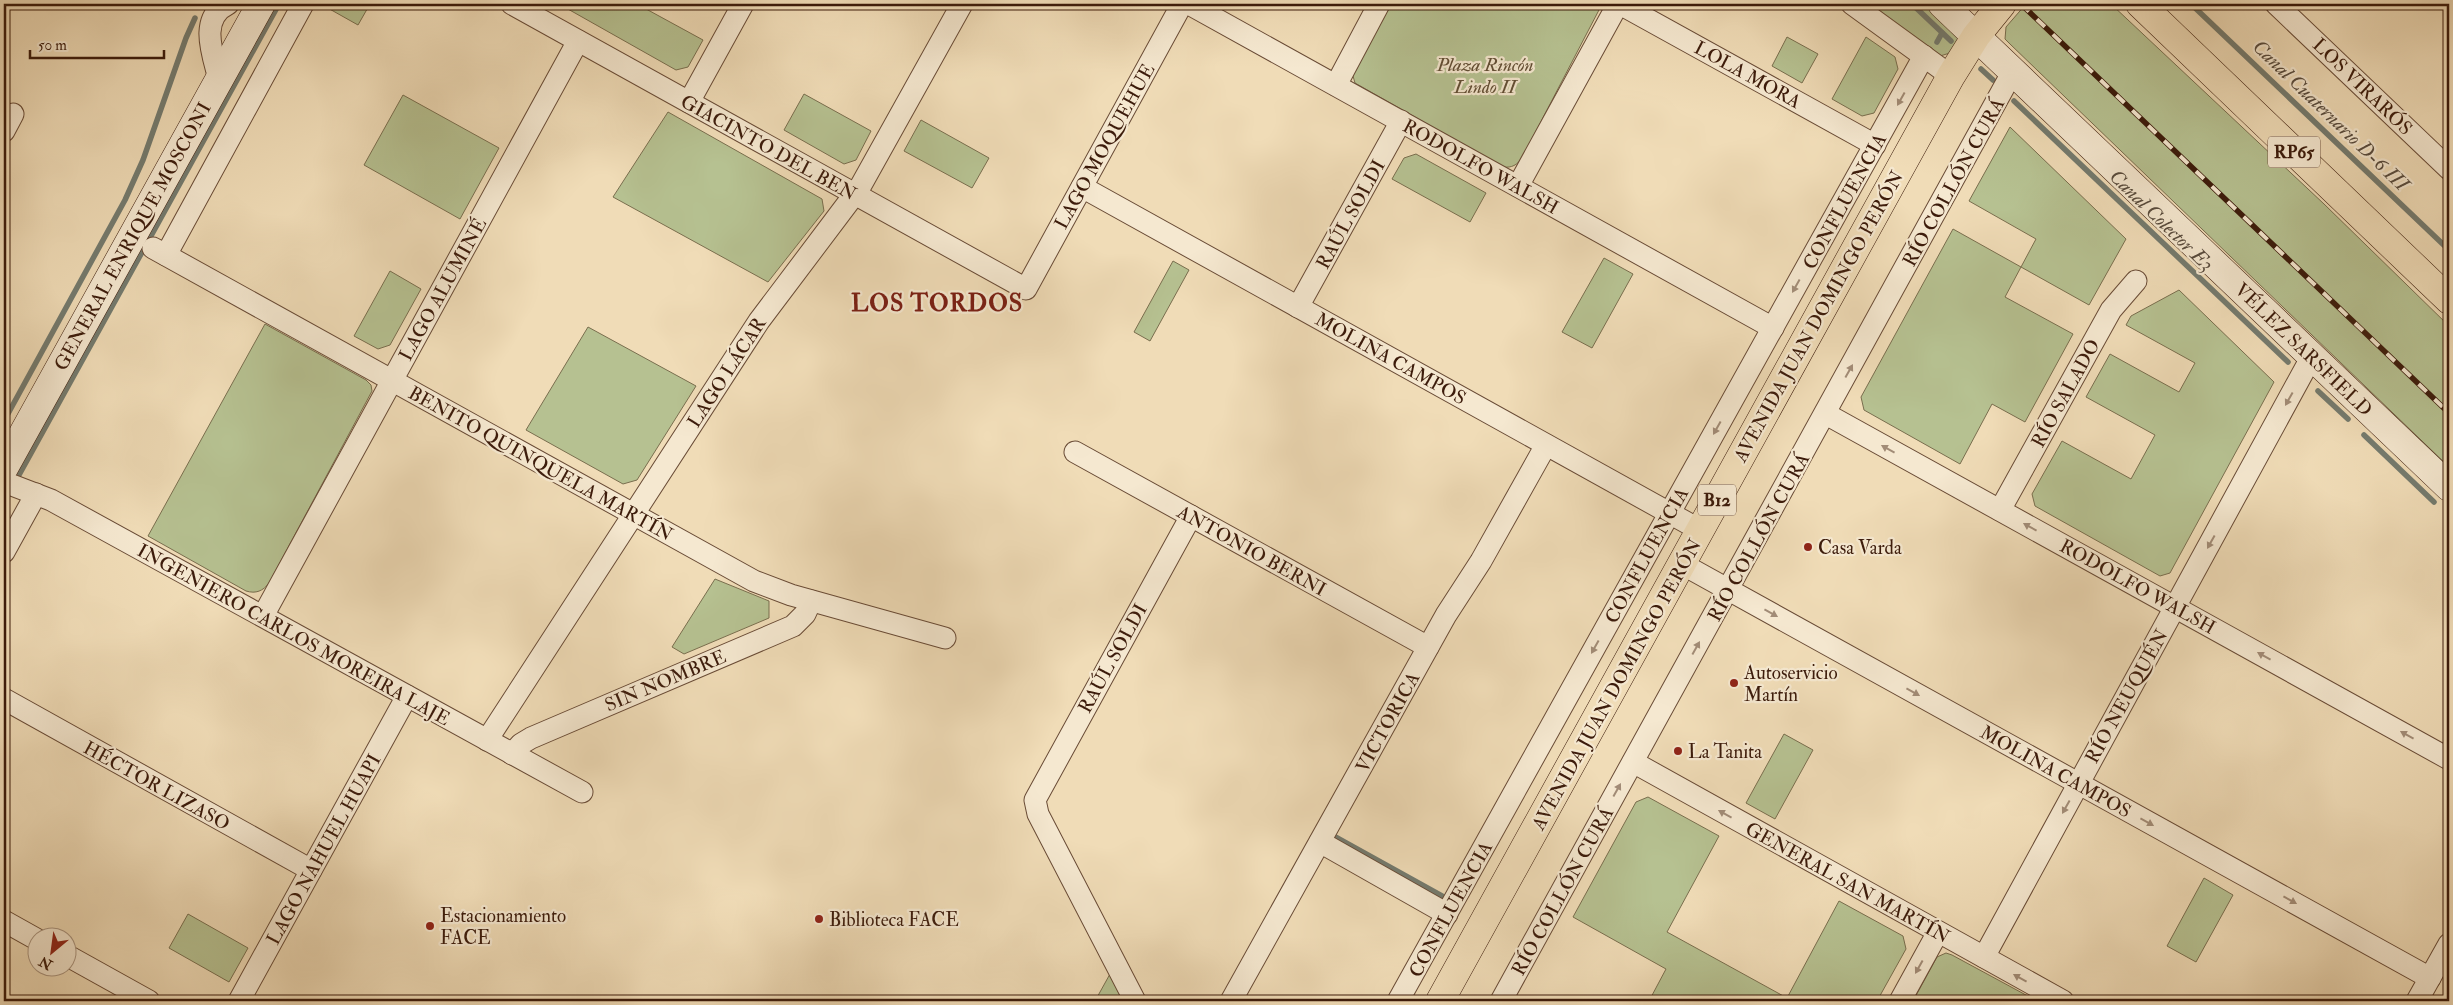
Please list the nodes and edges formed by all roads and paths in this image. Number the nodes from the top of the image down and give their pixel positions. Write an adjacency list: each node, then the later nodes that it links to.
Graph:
1 (261, 4): 21 (street, GENERAL ENRIQUE MOSCONI)
2 (303, 4): 36 (street, BENITO QUINQUELA MARTÍN)
3 (743, 4): 23 (street)
4 (962, 4): 29 (street, LAGO LÁCAR)
5 (1182, 4): 28 (street, LAGO MOQUEHUE)
6 (1189, 4): 22 (street, RODOLFO WALSH)
7 (1379, 4): 22 (street)
8 (1619, 4): 25 (street, LOLA MORA); 27 (street)
9 (1852, 4): 18 (street)
10 (1942, 4): 16 (street, VÉLEZ SARSFIELD)
11 (2002, 4): 16 (main road, AVENIDA JUAN DOMINGO PERÓN / B12)
12 (2140, 4): 32 (main road, RP65)
13 (2276, 4): 26 (street, LOS VIRARÓS)
14 (222, 5): 21 (street)
15 (520, 6): 17 (street, GIACINTO DEL BEN)
16 (1976, 36): 19 (street, VÉLEZ SARSFIELD); 20 (main road, AVENIDA JUAN DOMINGO PERÓN / B12)
17 (578, 40): 23 (street, GIACINTO DEL BEN); 36 (street, LAGO ALUMINÉ)
18 (1924, 56): 20 (street); 25 (street, CONFLUENCIA, one-way to 25)
19 (2013, 71): 35 (street, VÉLEZ SARSFIELD); 37 (street, RÍO COLLÓN CURÁ, one-way to 19)
20 (1951, 76): 48 (main road, AVENIDA JUAN DOMINGO PERÓN / B12)
21 (219, 79): 40 (street, GENERAL ENRIQUE MOSCONI)
22 (1336, 85): 24 (street, RODOLFO WALSH)
23 (689, 102): 29 (street, GIACINTO DEL BEN)
24 (1401, 121): 27 (street, RODOLFO WALSH); 33 (street, RAÚL SOLDI)
25 (1875, 145): 34 (street, CONFLUENCIA, one-way to 34)
26 (2449, 169)
27 (1518, 186): 34 (street, RODOLFO WALSH)
28 (1082, 187): 31 (street, LAGO MOQUEHUE); 33 (street, MOLINA CAMPOS)
29 (855, 195): 31 (street, GIACINTO DEL BEN); 46 (street, LAGO LÁCAR)
30 (2136, 281): 44 (street, RÍO SALADO)
31 (1026, 289)
32 (2449, 300)
33 (1298, 307): 38 (street, MOLINA CAMPOS)
34 (1773, 328): 45 (street, CONFLUENCIA, one-way to 45)
35 (2312, 356): 42 (street, VÉLEZ SARSFIELD); 53 (street, RÍO NEUQUÉN, one-way to 53)
36 (392, 380): 46 (street, BENITO QUINQUELA MARTÍN); 54 (street, LAGO ALUMINÉ)
37 (1826, 414): 44 (street, RODOLFO WALSH, one-way to 37); 51 (street, RÍO COLLÓN CURÁ)
38 (1546, 445): 45 (street, MOLINA CAMPOS); 56 (street, VICTORICA)
39 (1075, 452): 47 (street, ANTONIO BERNI)
40 (4, 468)
41 (4, 482): 43 (street, INGENIERO CARLOS MOREIRA LAJE)
42 (2449, 487)
43 (36, 494): 49 (street); 54 (street, INGENIERO CARLOS MOREIRA LAJE)
44 (2000, 510): 53 (street, RODOLFO WALSH, one-way to 44)
45 (1670, 513): 48 (street, MOLINA CAMPOS); 67 (street, CONFLUENCIA, one-way to 67)
46 (634, 515): 52 (street, BENITO QUINQUELA MARTÍN); 59 (street, LAGO LÁCAR)
47 (1191, 516): 56 (street, ANTONIO BERNI); 77 (street, RAÚL SOLDI)
48 (1700, 530): 50 (main road, AVENIDA JUAN DOMINGO PERÓN / B12)
49 (4, 552)
50 (1682, 564): 51 (street, MOLINA CAMPOS); 80 (main road, AVENIDA JUAN DOMINGO PERÓN / B12)
51 (1728, 590): 62 (street, RÍO COLLÓN CURÁ, one-way to 51); 63 (street, MOLINA CAMPOS, one-way to 63)
52 (811, 601): 55 (street, BENITO QUINQUELA MARTÍN); 60 (street, SIN NOMBRE)
53 (2175, 607): 61 (street, RODOLFO WALSH, one-way to 53); 63 (street, RÍO NEUQUÉN)
54 (262, 616): 57 (street, INGENIERO CARLOS MOREIRA LAJE)
55 (945, 638)
56 (1428, 647): 65 (street, VICTORICA)
57 (407, 696): 59 (street, INGENIERO CARLOS MOREIRA LAJE); 66 (street, LAGO NAHUEL HUAPI)
58 (4, 699): 66 (street, HÉCTOR LIZASO)
59 (488, 740): 60 (street, INGENIERO CARLOS MOREIRA LAJE)
60 (512, 754): 64 (street, INGENIERO CARLOS MOREIRA LAJE)
61 (2449, 759)
62 (1633, 762): 69 (street, GENERAL SAN MARTÍN, one-way to 62); 81 (street, RÍO COLLÓN CURÁ, one-way to 62)
63 (2079, 784): 72 (street, RÍO NEUQUÉN, one-way to 72); 74 (street, MOLINA CAMPOS, one-way to 74)
64 (582, 792)
65 (1320, 842): 67 (street); 78 (street, VICTORICA)
66 (311, 870): 76 (street, LAGO NAHUEL HUAPI)
67 (1447, 914): 79 (street, CONFLUENCIA)
68 (4, 921): 70 (street)
69 (1938, 932): 72 (street, GENERAL SAN MARTÍN); 82 (street, one-way to 82)
70 (28, 934)
71 (2449, 944): 74 (street)
72 (1984, 957): 83 (street, GENERAL SAN MARTÍN, one-way to 72)
73 (78, 962): 75 (street)
74 (2430, 978): 84 (street)
75 (149, 1001)
76 (238, 1001)
77 (1135, 1001)
78 (1231, 1001)
79 (1398, 1001)
80 (1440, 1001)
81 (1501, 1001)
82 (1900, 1001)
83 (2063, 1001)
84 (2417, 1001)

